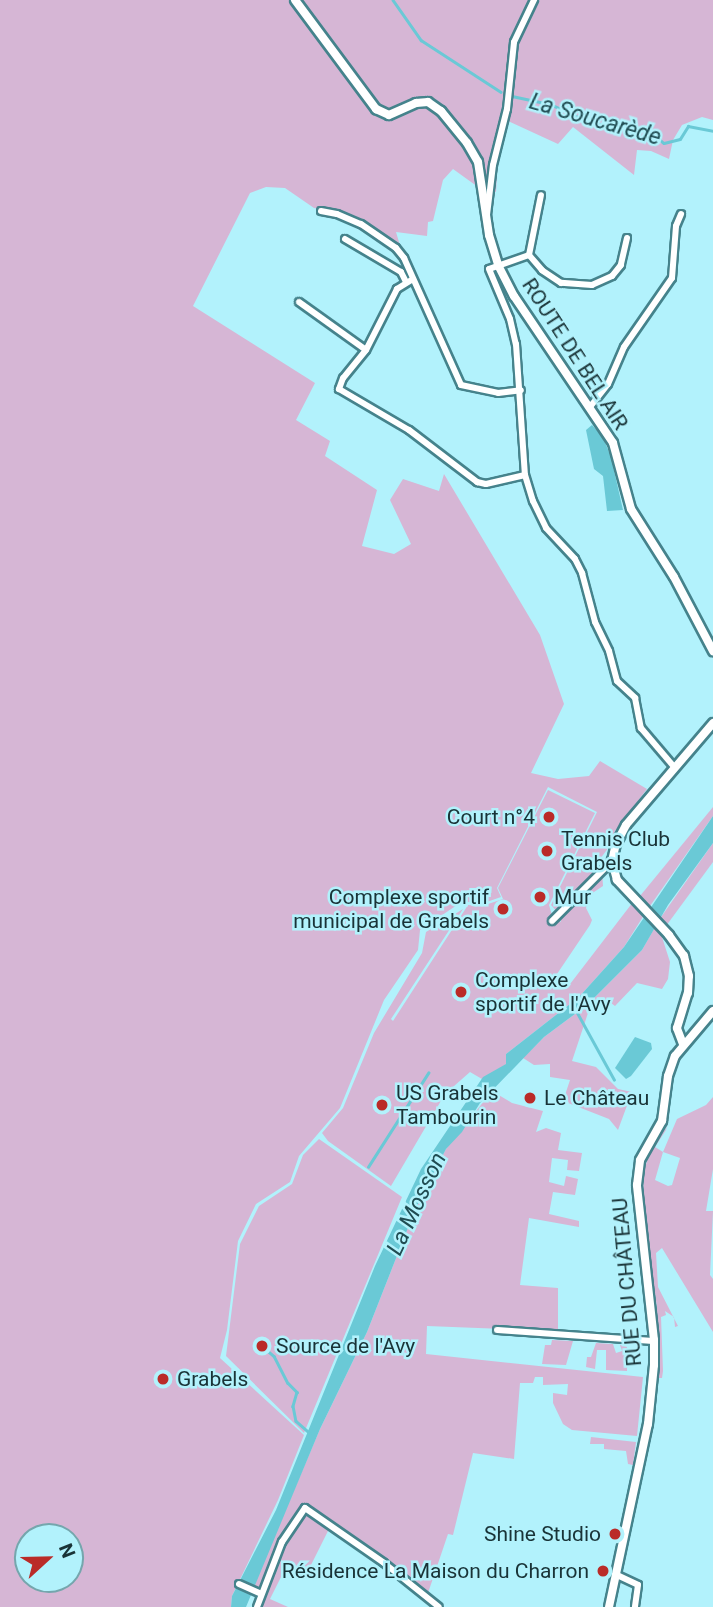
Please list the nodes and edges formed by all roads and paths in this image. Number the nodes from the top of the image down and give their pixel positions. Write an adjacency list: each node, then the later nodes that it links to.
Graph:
1 (295, 0): 6 (street, ROUTE DE BEL AIR)
2 (534, 0): 6 (street)
3 (541, 195): 9 (street)
4 (321, 211): 11 (street)
5 (681, 214): 15 (street)
6 (486, 215): 10 (street, ROUTE DE BEL AIR)
7 (626, 238): 9 (street)
8 (345, 239): 11 (street)
9 (529, 255): 10 (street)
10 (498, 265): 14 (street); 15 (street, ROUTE DE BEL AIR)
11 (410, 281): 13 (street); 14 (street)
12 (299, 302): 13 (street)
13 (366, 350): 16 (street)
14 (521, 390): 16 (street)
15 (590, 407): 17 (street, ROUTE DE BEL AIR)
16 (525, 475): 19 (street)
17 (713, 651)
18 (713, 723): 19 (street)
19 (675, 768): 20 (street)
20 (612, 865): 21 (street); 23 (street)
21 (552, 921)
22 (713, 1012): 23 (street)
23 (683, 1044): 25 (street, RUE DU CHÂTEAU)
24 (497, 1330): 25 (street)
25 (654, 1341): 26 (street, RUE DU CHÂTEAU)
26 (617, 1575): 31 (street, RUE DU CHÂTEAU); 32 (street)
27 (239, 1584): 28 (street)
28 (259, 1593): 29 (street); 30 (street)
29 (257, 1607)
30 (439, 1607)
31 (609, 1607)
32 (635, 1607)

